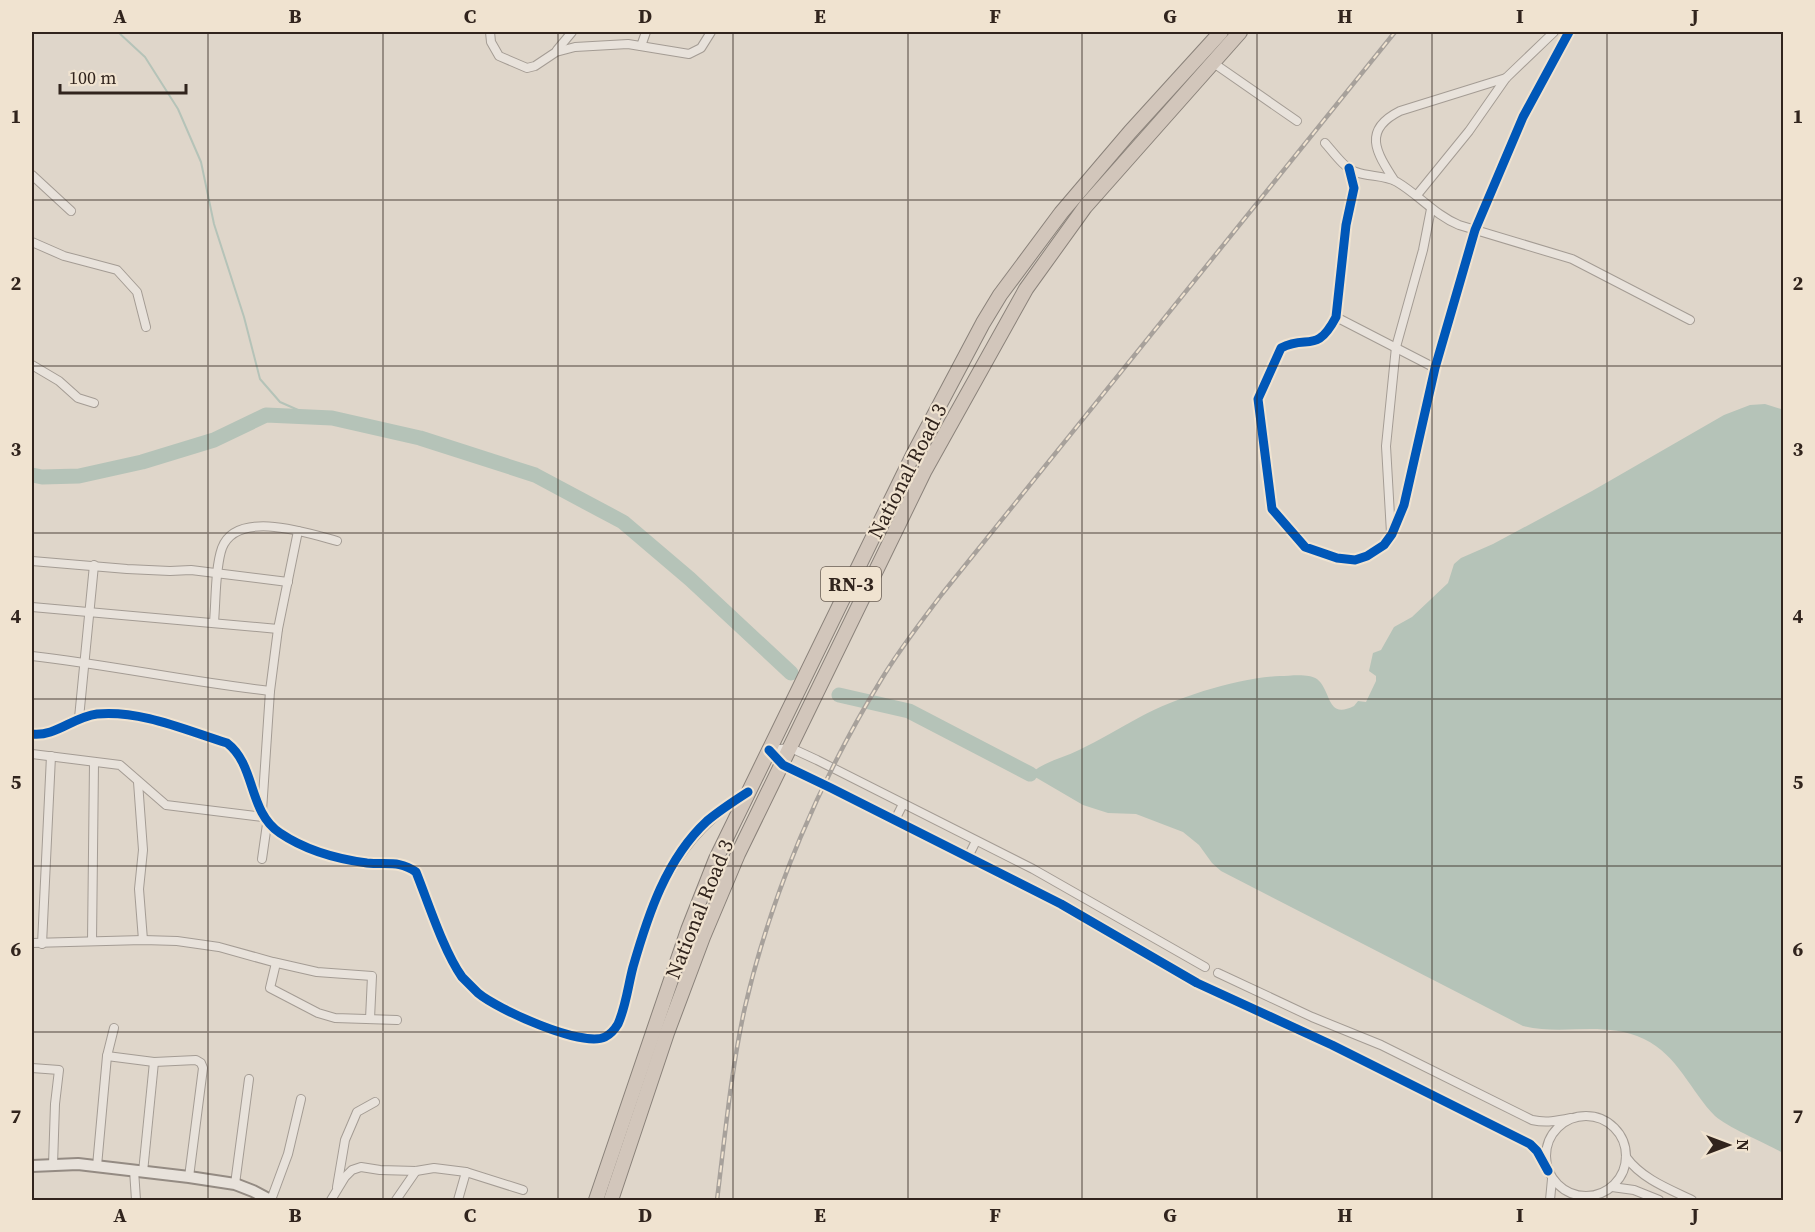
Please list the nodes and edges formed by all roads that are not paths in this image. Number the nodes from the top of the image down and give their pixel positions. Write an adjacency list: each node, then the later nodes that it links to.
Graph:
1 (490, 32): 10 (street)
2 (572, 32): 10 (street)
3 (646, 32): 9 (street)
4 (711, 32): 9 (street)
5 (1221, 32): 11 (highway, National Road 3 / RN-3)
6 (1240, 32): 12 (highway, RN-3)
7 (1554, 32): 13 (street)
8 (1569, 32): 22 (street)
9 (641, 46): 10 (street)
10 (556, 52)
11 (1202, 54): 12 (street); 48 (highway, National Road 3 / RN-3)
12 (1214, 63): 14 (street); 47 (highway, RN-3)
13 (1506, 78): 18 (street); 19 (street)
14 (1297, 121)
15 (1325, 143): 16 (street)
16 (1349, 168): 18 (street); 24 (street)
17 (32, 175): 21 (street)
18 (1394, 180): 19 (street)
19 (1417, 195): 20 (street)
20 (1431, 209): 22 (street); 27 (street)
21 (71, 211)
22 (1475, 230): 25 (street); 29 (street)
23 (32, 242): 26 (street)
24 (1336, 317): 27 (street); 32 (street)
25 (1690, 320)
26 (146, 327)
27 (1396, 347): 29 (street); 32 (street)
28 (32, 365): 30 (street)
29 (1435, 368): 32 (street)
30 (94, 403)
31 (298, 531): 33 (street); 36 (street); 37 (street)
32 (1392, 534)
33 (337, 542)
34 (32, 561): 35 (street)
35 (94, 565): 36 (street); 39 (street)
36 (218, 572): 37 (street); 40 (street)
37 (288, 582): 41 (street)
38 (32, 607): 39 (street)
39 (89, 612): 40 (street); 43 (street)
40 (214, 622): 41 (street)
41 (278, 629): 44 (street)
42 (32, 656): 43 (street)
43 (84, 662): 44 (street); 45 (street)
44 (270, 691): 56 (street)
45 (79, 718): 46 (street); 56 (street)
46 (32, 734)
47 (791, 748): 48 (street); 52 (highway, RN-3); 55 (street)
48 (769, 750): 52 (street); 54 (highway, National Road 3 / RN-3)
49 (32, 754): 50 (street)
50 (51, 756): 51 (street); 66 (street)
51 (94, 763): 53 (street); 64 (street)
52 (783, 765): 57 (street); 83 (highway, RN-3)
53 (138, 782): 56 (street); 63 (street)
54 (748, 792): 56 (street); 82 (highway, National Road 3 / RN-3)
55 (903, 804): 57 (street); 58 (street)
56 (264, 818): 60 (street)
57 (895, 820): 59 (street)
58 (976, 841): 59 (street); 61 (street)
59 (968, 856): 62 (street)
60 (262, 859)
61 (1070, 891): 62 (street); 68 (street)
62 (1061, 904): 70 (street)
63 (143, 940): 64 (street); 67 (street)
64 (92, 941): 66 (street)
65 (32, 944): 66 (street)
66 (42, 944)
67 (276, 963): 72 (street); 72 (street)
68 (1205, 967)
69 (1218, 973): 81 (street)
70 (1197, 983)
71 (1210, 989): 91 (street)
72 (370, 1019): 73 (street)
73 (397, 1020)
74 (114, 1028): 75 (street)
75 (107, 1056): 76 (street); 87 (street)
76 (154, 1062): 88 (street); 92 (street)
77 (32, 1068): 85 (street)
78 (249, 1079): 93 (street)
79 (301, 1099): 99 (street)
80 (375, 1102): 96 (street)
81 (1571, 1118): 84 (street); 91 (street)
82 (616, 1137): 83 (highway); 103 (highway, National Road 3 / RN-3)
83 (630, 1142): 104 (highway, RN-3)
84 (1626, 1157): 94 (street); 107 (street)
85 (53, 1165): 86 (street); 87 (street)
86 (32, 1166)
87 (97, 1166): 88 (street)
88 (138, 1171): 92 (street); 98 (street)
89 (416, 1171): 90 (street); 96 (street); 101 (street)
90 (466, 1172): 95 (street); 102 (street)
91 (1550, 1175): 97 (street); 105 (street)
92 (189, 1177): 93 (street)
93 (234, 1184): 99 (street)
94 (1612, 1187): 97 (street); 106 (street)
95 (523, 1190)
96 (336, 1191): 100 (street)
97 (1583, 1199)
98 (136, 1200)
99 (270, 1200)
100 (331, 1200)
101 (396, 1200)
102 (458, 1200)
103 (596, 1200)
104 (611, 1200)
105 (1550, 1200)
106 (1659, 1200)
107 (1692, 1200)

